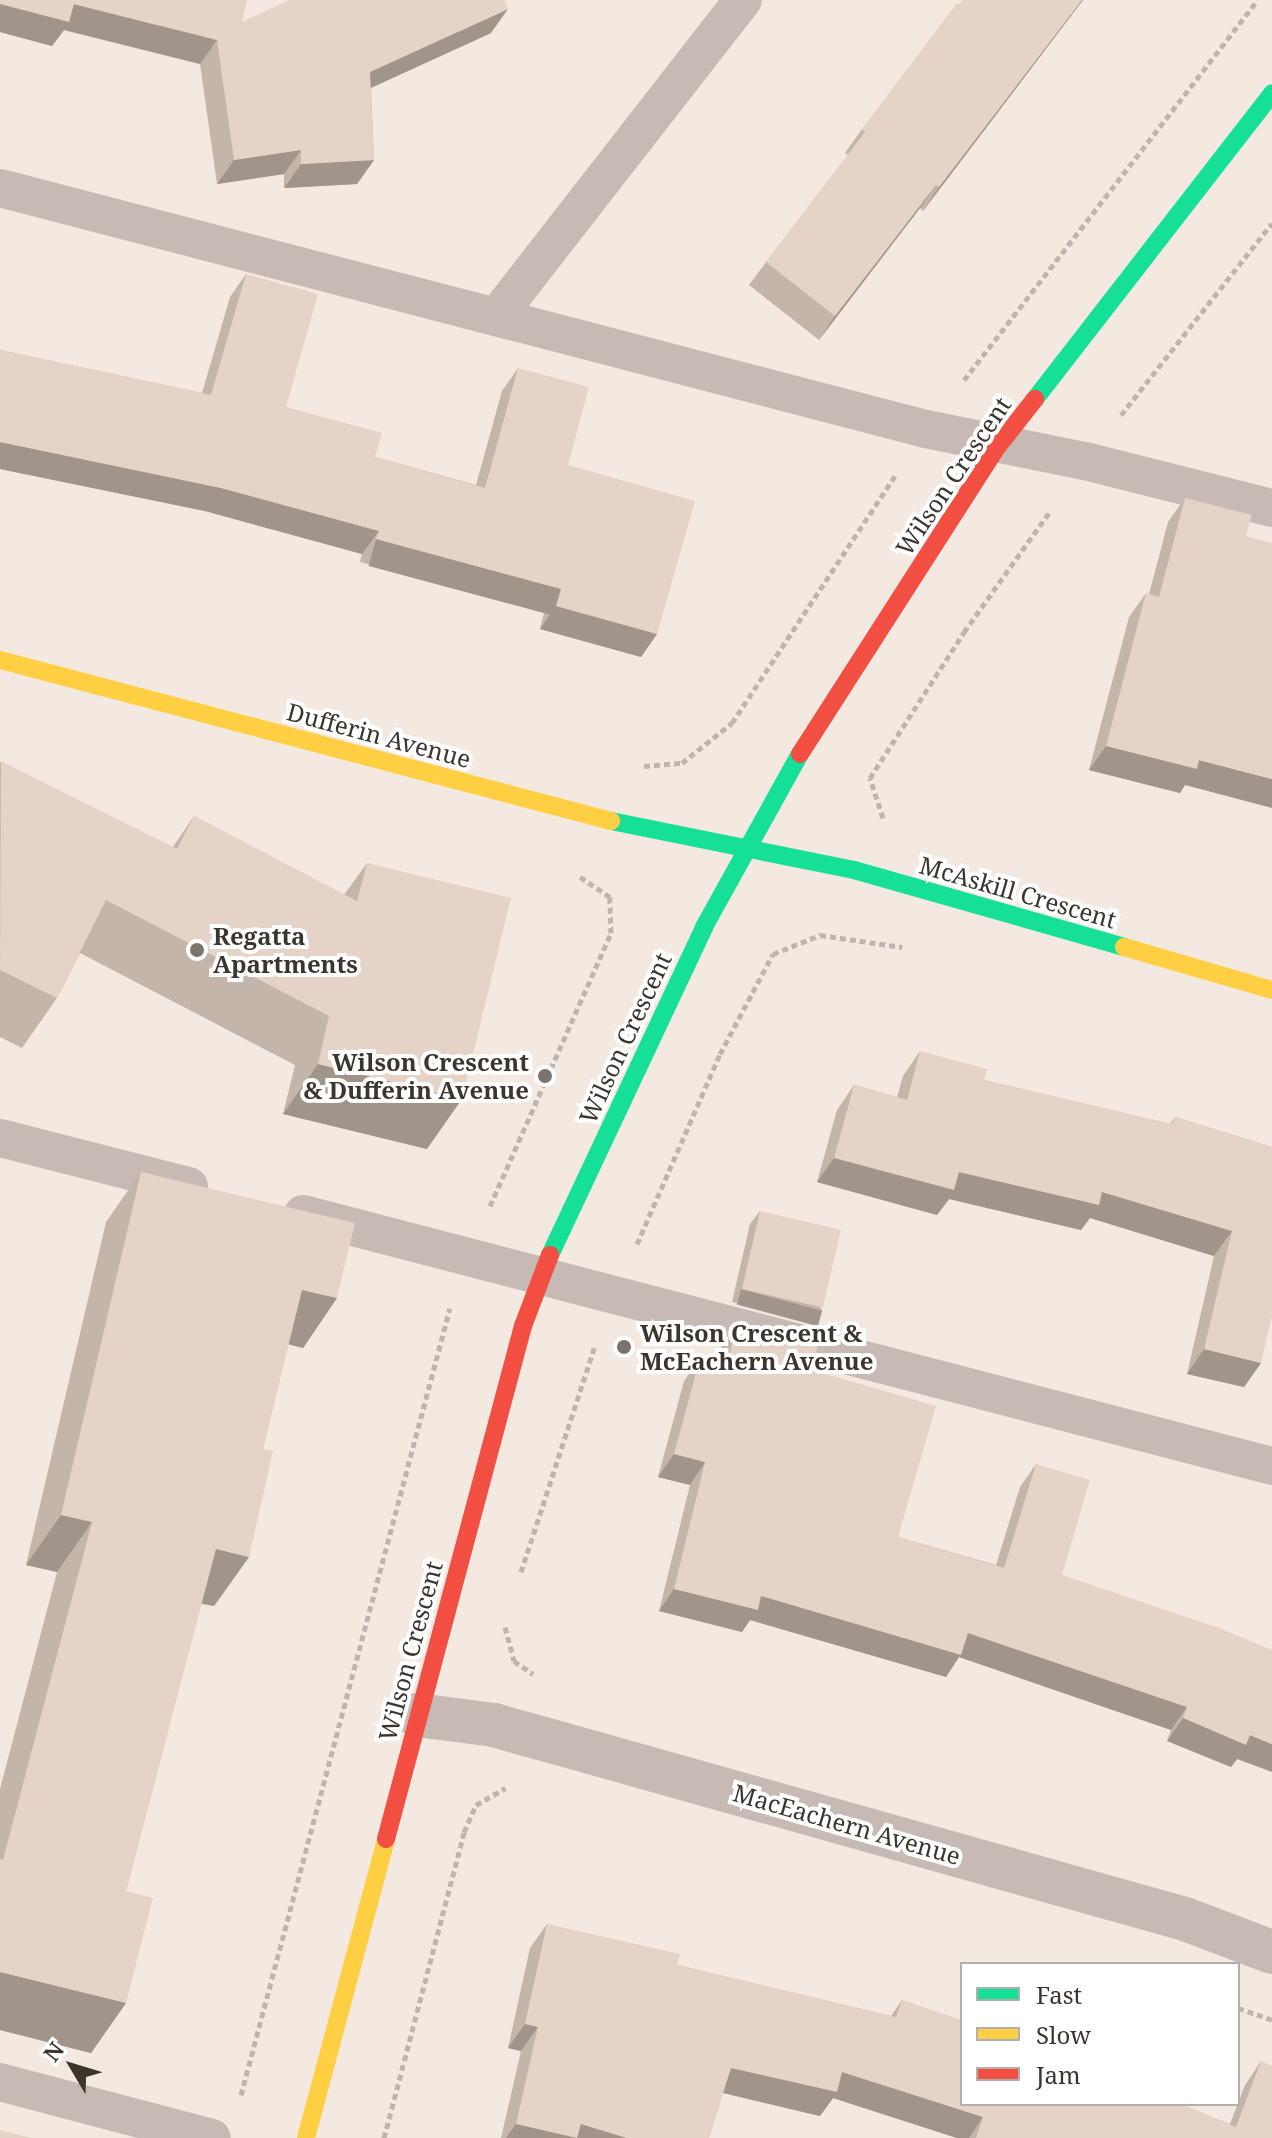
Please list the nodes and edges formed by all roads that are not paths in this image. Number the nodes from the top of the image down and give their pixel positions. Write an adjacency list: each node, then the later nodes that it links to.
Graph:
1 (743, 0): 4 (lane)
2 (1272, 93): 5 (street, Wilson Crescent)
3 (0, 188): 4 (lane)
4 (496, 317): 5 (lane)
5 (998, 446): 6 (lane); 8 (street, Wilson Crescent)
6 (1272, 508)
7 (0, 660): 8 (street, Dufferin Avenue)
8 (748, 850): 9 (street, McAskill Crescent); 13 (street, Wilson Crescent)
9 (1272, 990)
10 (0, 1138): 11 (lane)
11 (227, 1195)
12 (272, 1206): 13 (lane)
13 (541, 1276): 14 (lane); 15 (street, Wilson Crescent)
14 (1272, 1466)
15 (417, 1715): 16 (street, MacEachern Avenue); 19 (street, Wilson Crescent)
16 (1272, 1952)
17 (0, 2082): 18 (lane)
18 (212, 2138)
19 (306, 2138)

